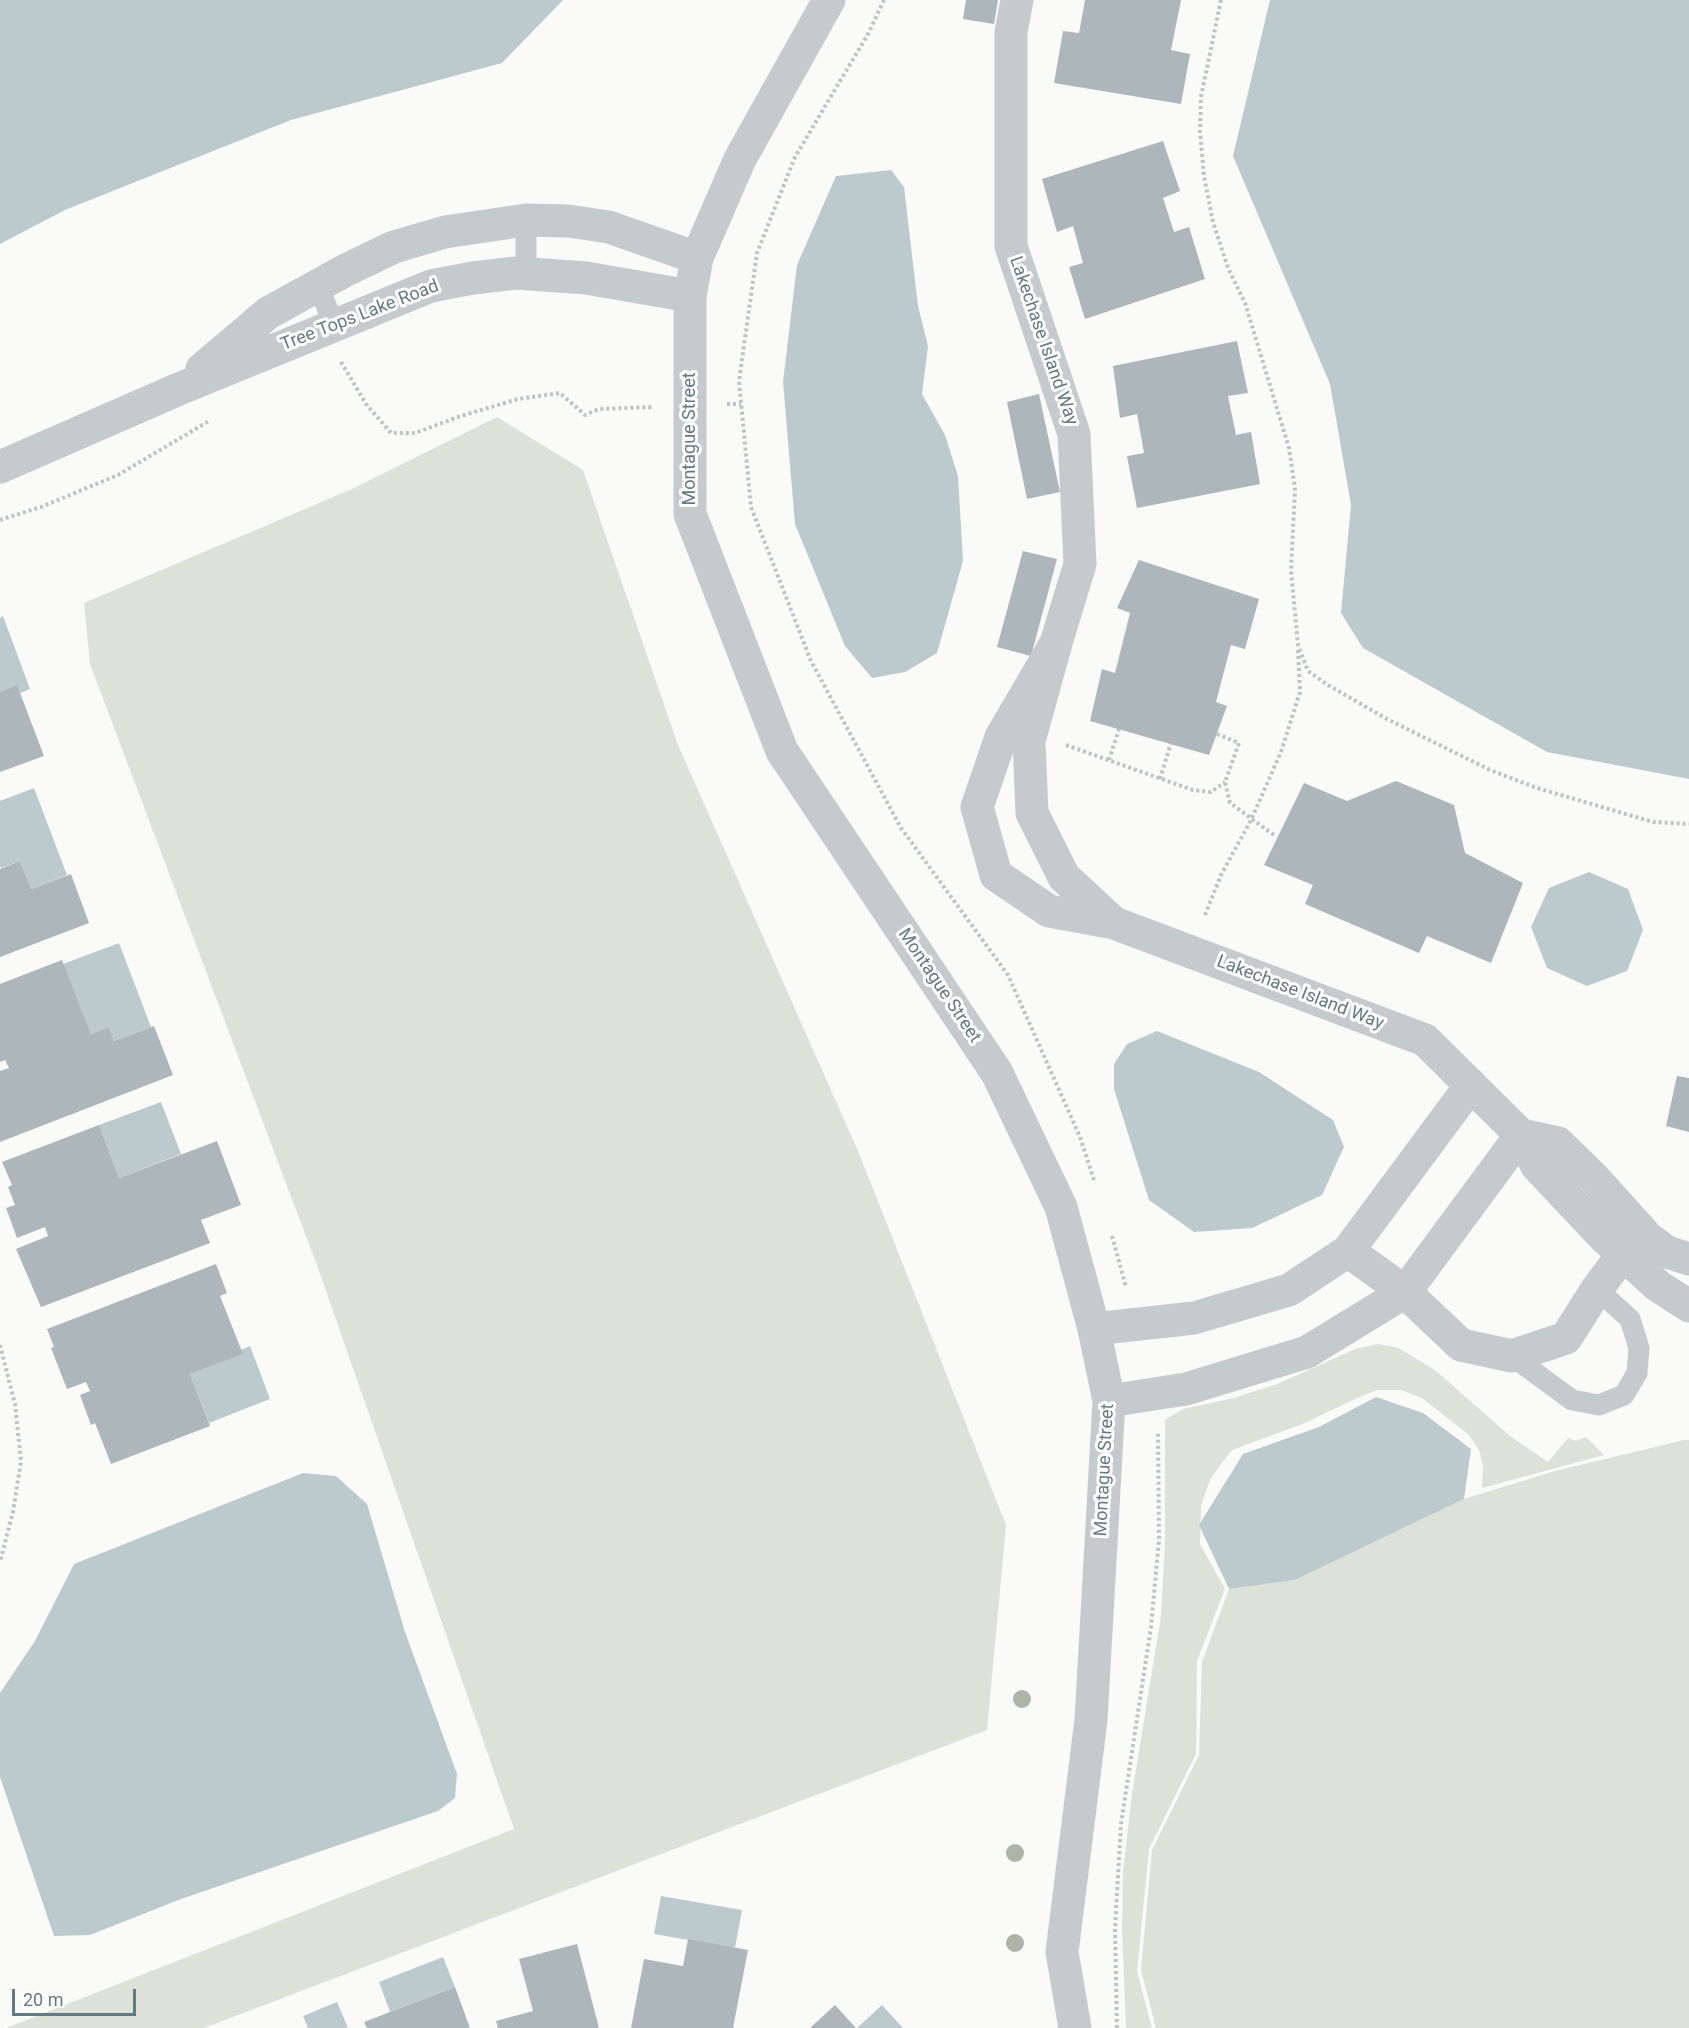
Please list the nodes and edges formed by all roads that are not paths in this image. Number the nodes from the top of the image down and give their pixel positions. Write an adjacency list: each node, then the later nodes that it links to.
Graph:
1 (829, 0): 4 (street, Montague Street)
2 (1017, 0): 11 (street, Lakechase Island Way)
3 (526, 220): 4 (street, Tree Tops Lake Road); 5 (lane); 6 (street, Tree Tops Lake Road)
4 (697, 258): 7 (street, Montague Street)
5 (526, 274): 7 (street, Tree Tops Lake Road); 8 (street, Tree Tops Lake Road)
6 (318, 286): 8 (lane); 9 (street, Tree Tops Lake Road)
7 (690, 296): 21 (street, Montague Street)
8 (335, 339): 9 (street, Tree Tops Lake Road)
9 (179, 389): 10 (street, Tree Tops Lake Road)
10 (0, 467)
11 (1056, 643): 12 (street, Lakechase Island Way); 12 (street, Lakechase Island Way)
12 (1114, 923): 13 (street, Lakechase Island Way)
13 (1471, 1085): 14 (street, Lakechase Island Way); 16 (street)
14 (1521, 1135): 15 (street, Lakechase Island Way); 19 (street)
15 (1635, 1246): 17 (street); 18 (street); 20 (street)
16 (1348, 1251): 19 (street); 21 (street)
17 (1689, 1259)
18 (1597, 1289): 22 (street); 22 (lane)
19 (1405, 1292): 22 (street); 23 (street)
20 (1689, 1306)
21 (1094, 1329): 23 (street, Montague Street)
22 (1512, 1356)
23 (1109, 1401): 24 (street, Montague Street)
24 (1075, 2028)

